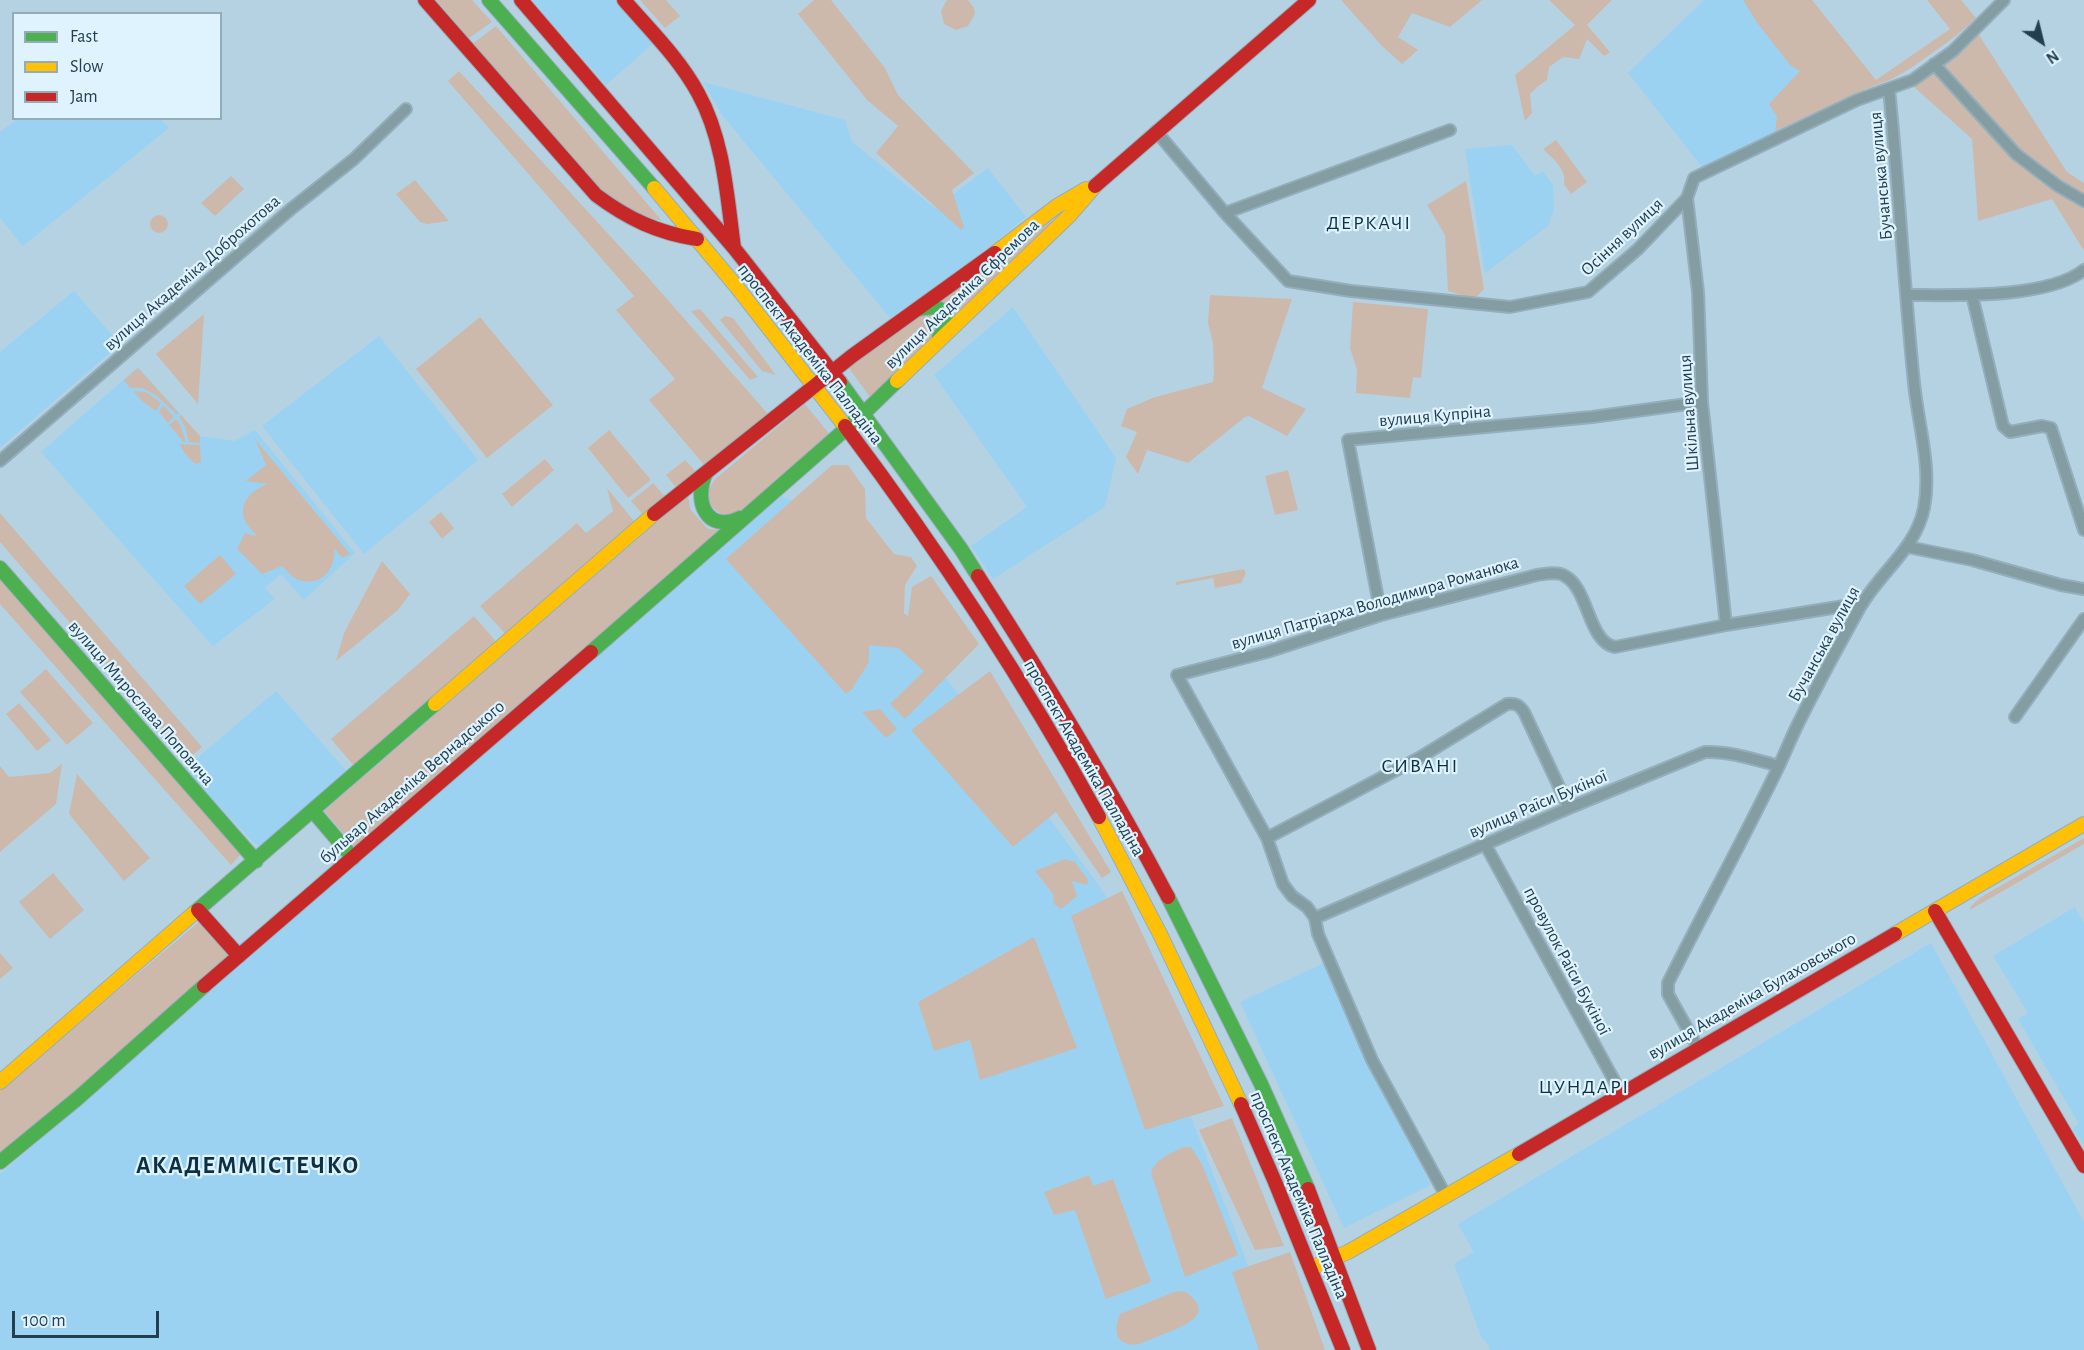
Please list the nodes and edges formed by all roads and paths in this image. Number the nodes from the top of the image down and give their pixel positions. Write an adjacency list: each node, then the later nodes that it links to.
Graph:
1 (425, 0): 16 (main road)
2 (489, 0): 16 (main road, проспект Академіка Палладіна)
3 (521, 0): 17 (main road, проспект Академіка Палладіна)
4 (624, 0): 17 (main road, проспект Академіка Палладіна)
5 (1309, 0): 11 (main road, вулиця Академіка Єфремова)
6 (2004, 0): 7 (street, Осіння вулиця)
7 (1934, 64): 8 (street, Осіння вулиця); 14 (street)
8 (1889, 89): 13 (street, Осіння вулиця); 19 (street, Бучанська вулиця)
9 (406, 109): 28 (street, вулиця Академіка Доброхотова)
10 (1450, 130): 15 (street)
11 (1156, 131): 12 (main road, вулиця Академіка Єфремова); 15 (street, Осіння вулиця)
12 (1099, 182): 21 (main road, вулиця Академіка Єфремова); 22 (main road, вулиця Академіка Єфремова)
13 (1687, 198): 15 (street, Осіння вулиця); 25 (street, Шкільна вулиця)
14 (2084, 201)
15 (1225, 213)
16 (697, 239): 24 (main road, проспект Академіка Палладіна)
17 (734, 248): 23 (main road, проспект Академіка Палладіна)
18 (2084, 270): 20 (street)
19 (1907, 295): 20 (street); 32 (street, Бучанська вулиця)
20 (1972, 295): 31 (street)
21 (916, 310): 22 (main road); 23 (main road, вулиця Академіка Єфремова)
22 (932, 347): 26 (main road, вулиця Академіка Єфремова)
23 (832, 371): 24 (main road, вулиця Академіка Єфремова); 26 (main road, проспект Академіка Палладіна)
24 (814, 385): 27 (main road, проспект Академіка Палладіна); 29 (main road)
25 (1702, 402): 36 (street, вулиця Купріна); 38 (street, Шкільна вулиця)
26 (864, 413): 27 (main road, вулиця Академіка Єфремова); 58 (main road, проспект Академіка Палладіна)
27 (846, 429): 30 (main road, бульвар Академіка Вернадського); 59 (main road, проспект Академіка Палладіна)
28 (0, 461)
29 (706, 473): 30 (main road); 42 (main road)
30 (750, 512): 46 (main road, бульвар Академіка Вернадського)
31 (2084, 530)
32 (1908, 547): 34 (street); 35 (street, Бучанська вулиця)
33 (0, 568): 47 (main road, вулиця Мирослава Поповича)
34 (2084, 589)
35 (1863, 603): 38 (street, вулиця Патріарха Володимира Романюка); 40 (street, Бучанська вулиця)
36 (1381, 615): 38 (street, вулиця Патріарха Володимира Романюка); 44 (street, вулиця Патріарха Володимира Романюка)
37 (2084, 619): 39 (street)
38 (1726, 626)
39 (2015, 717)
40 (1779, 766): 41 (street, вулиця Раїси Букіної); 52 (street, Бучанська вулиця)
41 (1569, 808): 44 (street); 45 (street, вулиця Раїси Букіної)
42 (312, 811): 46 (main road); 47 (main road)
43 (2084, 824): 49 (main road, вулиця Академіка Булаховського)
44 (1267, 838): 50 (street)
45 (1485, 844): 50 (street, вулиця Раїси Букіної); 54 (street, провулок Раїси Букіної)
46 (352, 858): 51 (main road, бульвар Академіка Вернадського)
47 (256, 861): 48 (main road)
48 (198, 910): 51 (main road); 53 (main road)
49 (1935, 911): 52 (main road, вулиця Академіка Булаховського); 56 (main road)
50 (1315, 918): 57 (street)
51 (239, 956): 55 (main road, бульвар Академіка Вернадського)
52 (1698, 1048): 54 (main road, вулиця Академіка Булаховського)
53 (0, 1082)
54 (1621, 1093): 57 (main road, вулиця Академіка Булаховського)
55 (0, 1161)
56 (2084, 1166)
57 (1446, 1196): 58 (main road, вулиця Академіка Булаховського)
58 (1334, 1259): 59 (main road, вулиця Академіка Булаховського); 61 (main road, проспект Академіка Палладіна)
59 (1311, 1268): 60 (main road, проспект Академіка Палладіна)
60 (1343, 1350)
61 (1369, 1350)

